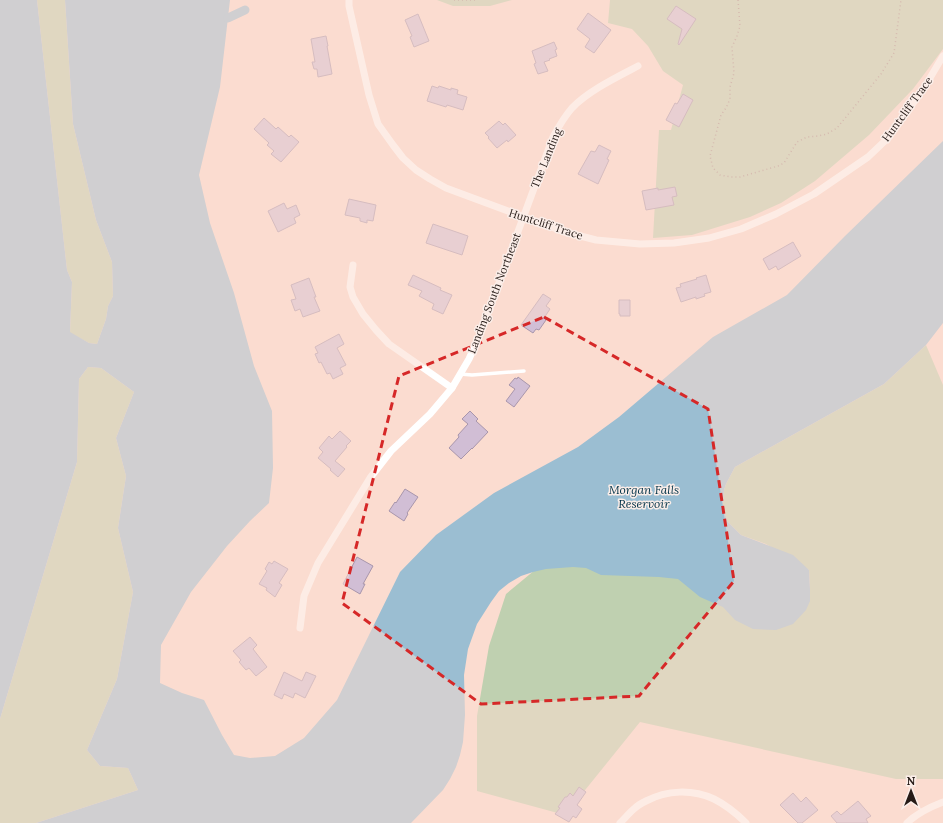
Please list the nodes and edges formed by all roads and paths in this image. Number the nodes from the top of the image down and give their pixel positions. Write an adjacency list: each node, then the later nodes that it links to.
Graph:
1 (349, 0): 8 (street, Huntcliff Trace)
2 (454, 0): 3 (path)
3 (476, 0)
4 (738, 0): 5 (path)
5 (901, 0)
6 (943, 56): 8 (street, Huntcliff Trace)
7 (638, 66): 8 (street, The Landing)
8 (523, 217): 11 (street, Landing South Northeast)
9 (353, 265): 12 (street)
10 (524, 371): 11 (lane)
11 (460, 374): 12 (street, Landing South Northeast)
12 (452, 388): 13 (street, Landing South Northeast)
13 (300, 628)
14 (943, 802): 17 (street)
15 (620, 823): 16 (street)
16 (746, 823)
17 (906, 823)

